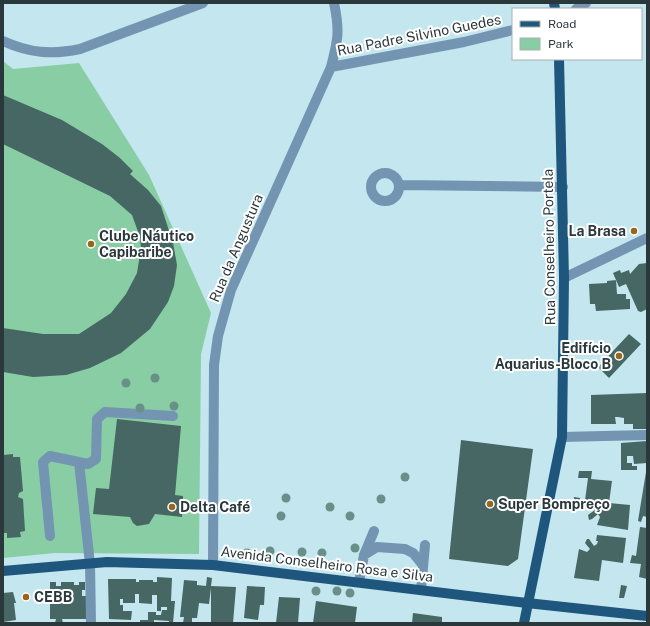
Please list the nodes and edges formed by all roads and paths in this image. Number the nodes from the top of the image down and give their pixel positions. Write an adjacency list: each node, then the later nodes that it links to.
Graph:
1 (203, 3): 4 (street)
2 (336, 3): 6 (street, Rua da Angustura)
3 (512, 30): 6 (street, Rua Padre Silvino Guedes)
4 (3, 42)
5 (559, 60): 8 (main road, Rua Conselheiro Portela)
6 (331, 67): 20 (street, Rua da Angustura)
7 (399, 185): 8 (street)
8 (563, 187): 10 (main road, Rua Conselheiro Portela)
9 (647, 238): 10 (street)
10 (564, 278): 13 (main road, Rua Conselheiro Portela)
11 (173, 416): 14 (street)
12 (647, 435): 13 (street)
13 (562, 437): 25 (main road, Rua Conselheiro Portela)
14 (79, 462): 16 (street); 19 (street)
15 (374, 531): 18 (street)
16 (50, 536)
17 (425, 545): 21 (street)
18 (364, 554): 21 (street); 23 (street)
19 (90, 564): 20 (main road, Avenida Conselheiro Rosa e Silva); 22 (main road, Avenida Conselheiro Rosa e Silva); 27 (street)
20 (213, 565): 23 (main road, Avenida Conselheiro Rosa e Silva)
21 (423, 565): 24 (street)
22 (3, 571)
23 (359, 582): 24 (main road, Avenida Conselheiro Rosa e Silva)
24 (422, 590): 25 (main road, Avenida Conselheiro Rosa e Silva)
25 (527, 603): 26 (main road, Avenida Conselheiro Rosa e Silva); 28 (main road, Rua Conselheiro Portela)
26 (647, 616)
27 (91, 623)
28 (524, 623)

